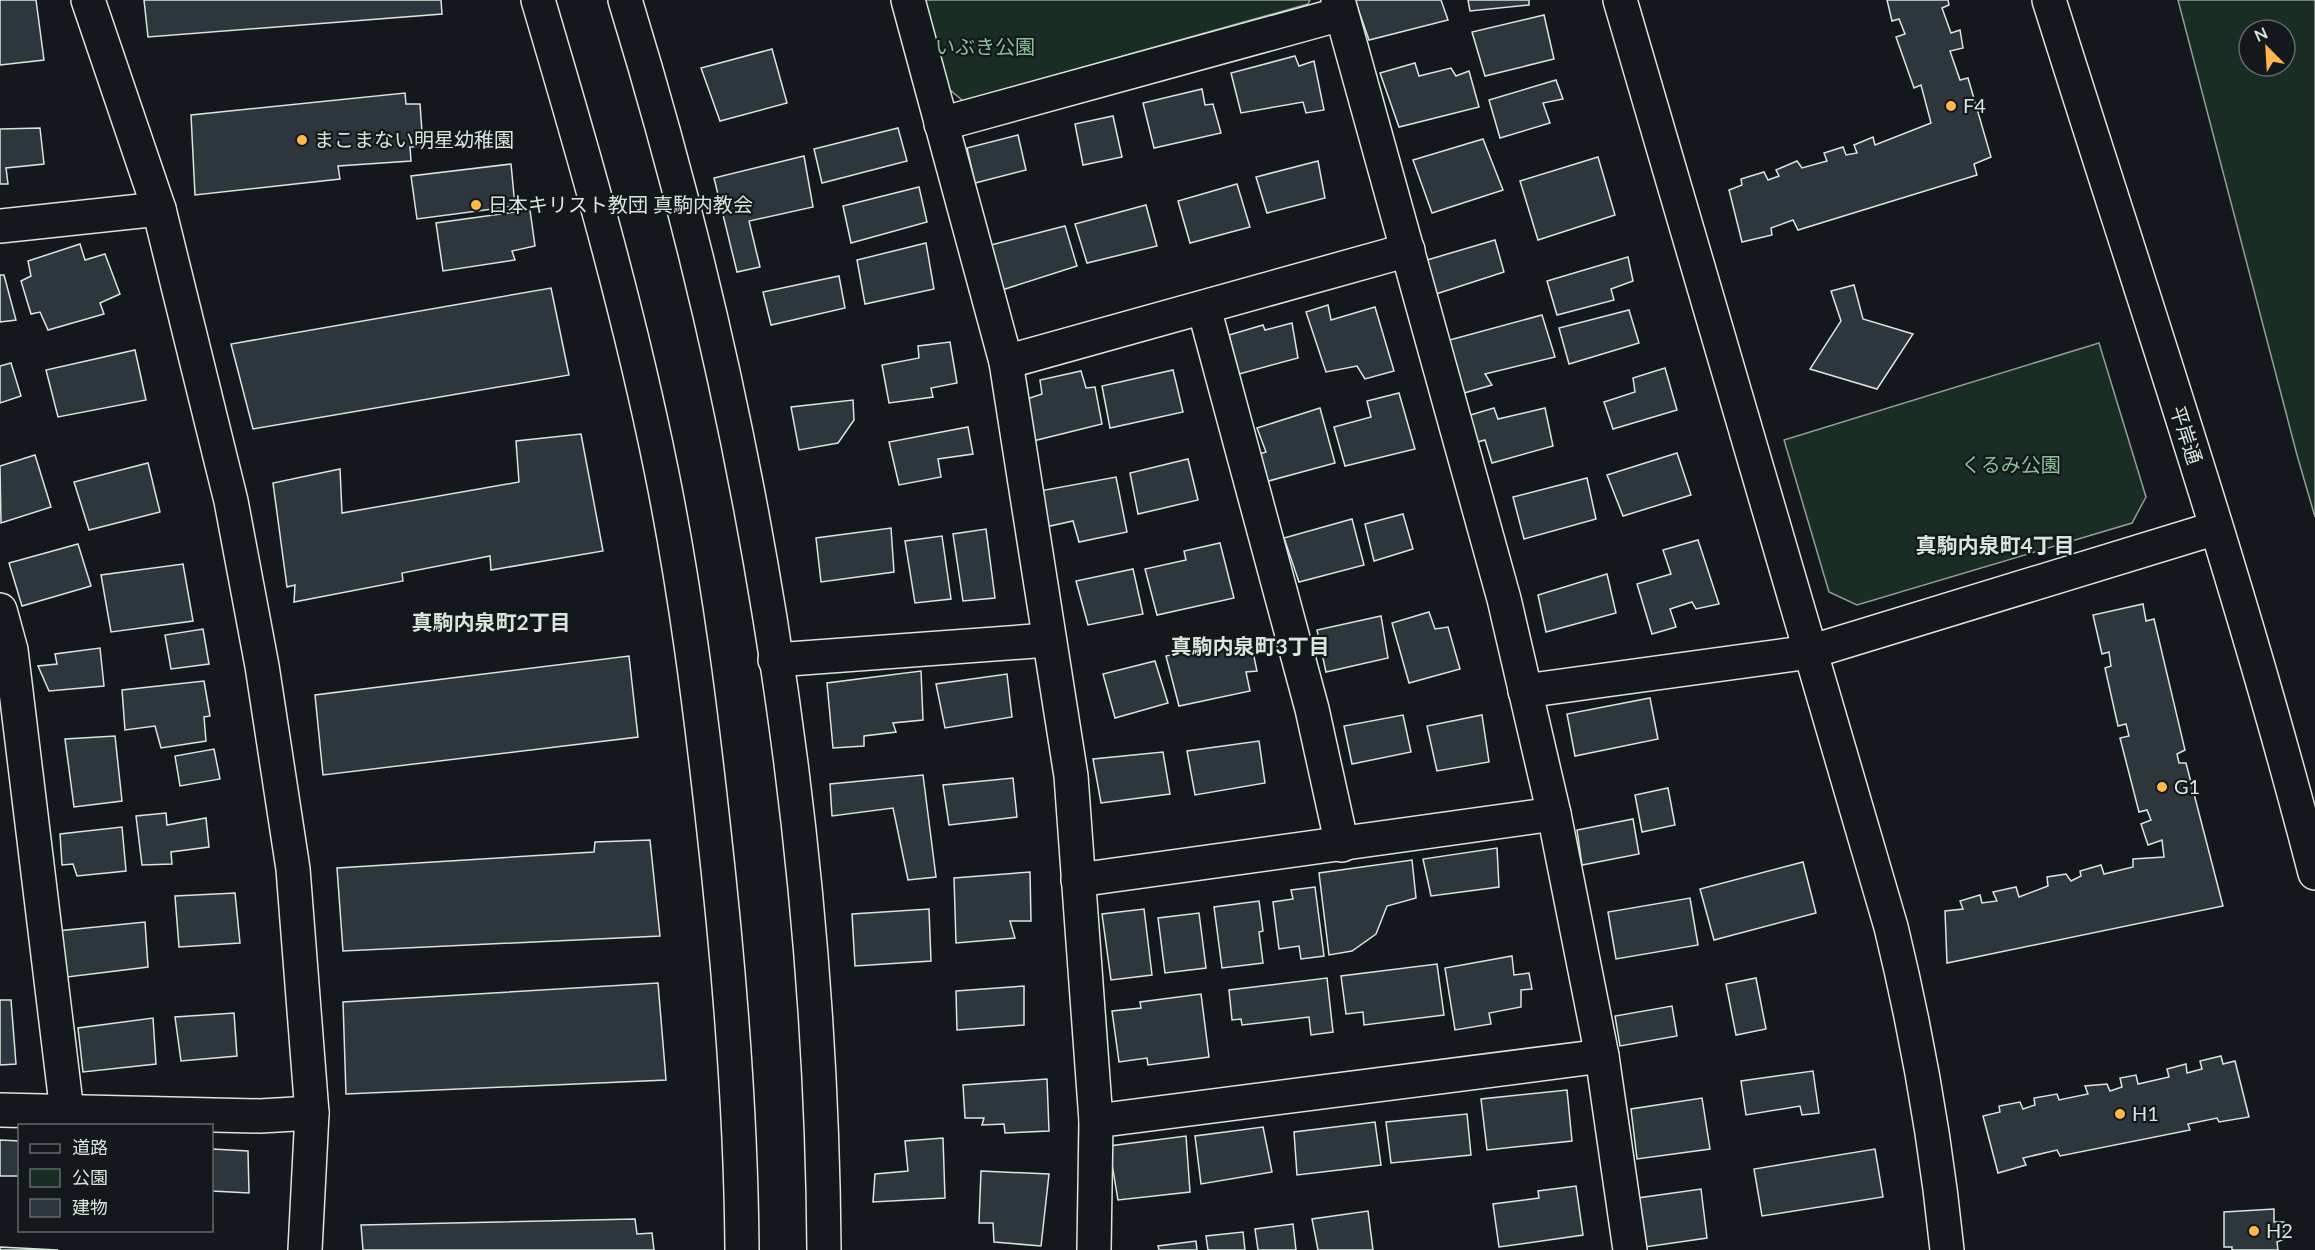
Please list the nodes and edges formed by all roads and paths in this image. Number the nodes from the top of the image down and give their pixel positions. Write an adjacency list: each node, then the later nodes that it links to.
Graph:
1 (88, 0): 9 (street)
2 (538, 0): 30 (street)
3 (625, 0): 18 (street)
4 (908, 0): 8 (street)
5 (1620, 0): 17 (street)
6 (2049, 0): 14 (street, 平岸通)
7 (1340, 7): 8 (street); 11 (street)
8 (941, 124): 13 (street)
9 (159, 209): 10 (street); 27 (street)
10 (0, 226)
11 (1408, 250): 12 (street); 19 (street)
12 (1204, 308): 13 (street); 21 (street)
13 (1006, 362): 16 (street)
14 (2216, 528): 17 (street); 22 (street, 平岸通)
15 (0, 610): 26 (street)
16 (1048, 640): 18 (street); 23 (street)
17 (1809, 652): 19 (street); 34 (street)
18 (775, 660): 31 (street)
19 (1525, 691): 20 (street)
20 (1554, 814): 21 (street); 24 (street)
21 (1342, 845): 23 (street)
22 (2315, 873)
23 (1077, 880): 28 (street)
24 (1602, 1056): 28 (street); 33 (street)
25 (0, 1110): 26 (street)
26 (67, 1112): 27 (street)
27 (312, 1113): 29 (street)
28 (1096, 1121): 32 (street)
29 (305, 1250)
30 (742, 1250)
31 (824, 1250)
32 (1094, 1250)
33 (1630, 1250)
34 (1947, 1250)

